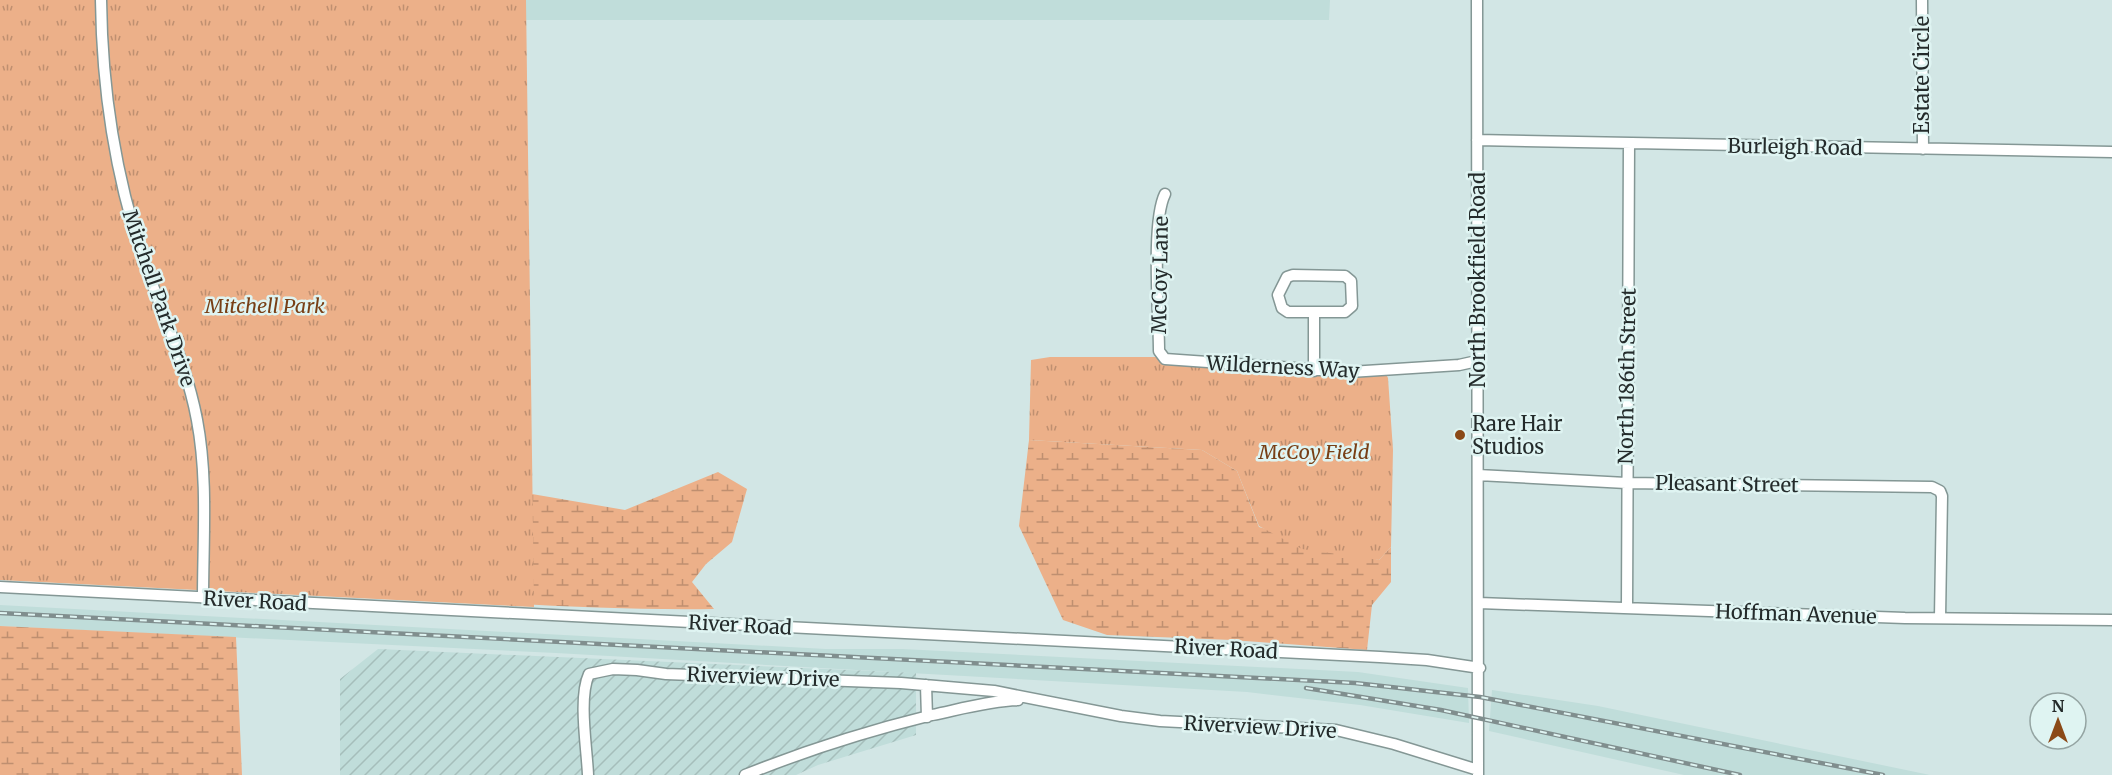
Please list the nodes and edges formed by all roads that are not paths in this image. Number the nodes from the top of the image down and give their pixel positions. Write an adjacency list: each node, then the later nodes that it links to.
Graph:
1 (101, 0): 16 (street, Mitchell Park Drive)
2 (1477, 0): 4 (street, North Brookfield Road)
3 (1922, 0): 6 (street, Estate Circle)
4 (1477, 140): 5 (street, Burleigh Road); 11 (street, North Brookfield Road)
5 (1629, 143): 6 (street, Burleigh Road); 14 (street, North 186th Street)
6 (1923, 149): 7 (street, Burleigh Road)
7 (2112, 152)
8 (1165, 194): 10 (street, McCoy Lane)
9 (1314, 312): 9 (street); 12 (street)
10 (1161, 356): 12 (street, Wilderness Way)
11 (1477, 361): 12 (street, Wilderness Way); 13 (street, North Brookfield Road)
12 (1314, 371)
13 (1478, 475): 14 (street, Pleasant Street); 17 (street, North Brookfield Road)
14 (1626, 483): 18 (street, North 186th Street); 19 (street, Pleasant Street)
15 (0, 587): 16 (street, River Road)
16 (203, 598): 21 (street, River Road)
17 (1479, 603): 18 (street, Hoffman Avenue); 21 (street, North Brookfield Road)
18 (1627, 608): 19 (street, Hoffman Avenue)
19 (1940, 618): 20 (street, Hoffman Avenue)
20 (2112, 620)
21 (1480, 668): 25 (street, North Brookfield Road)
22 (926, 685): 23 (street, Riverview Drive); 24 (street); 26 (street, Riverview Drive)
23 (1038, 700): 24 (street, Riverview Drive); 25 (street, Riverview Drive)
24 (927, 717): 27 (street, Riverview Drive)
25 (1478, 772)
26 (588, 775)
27 (745, 775)

